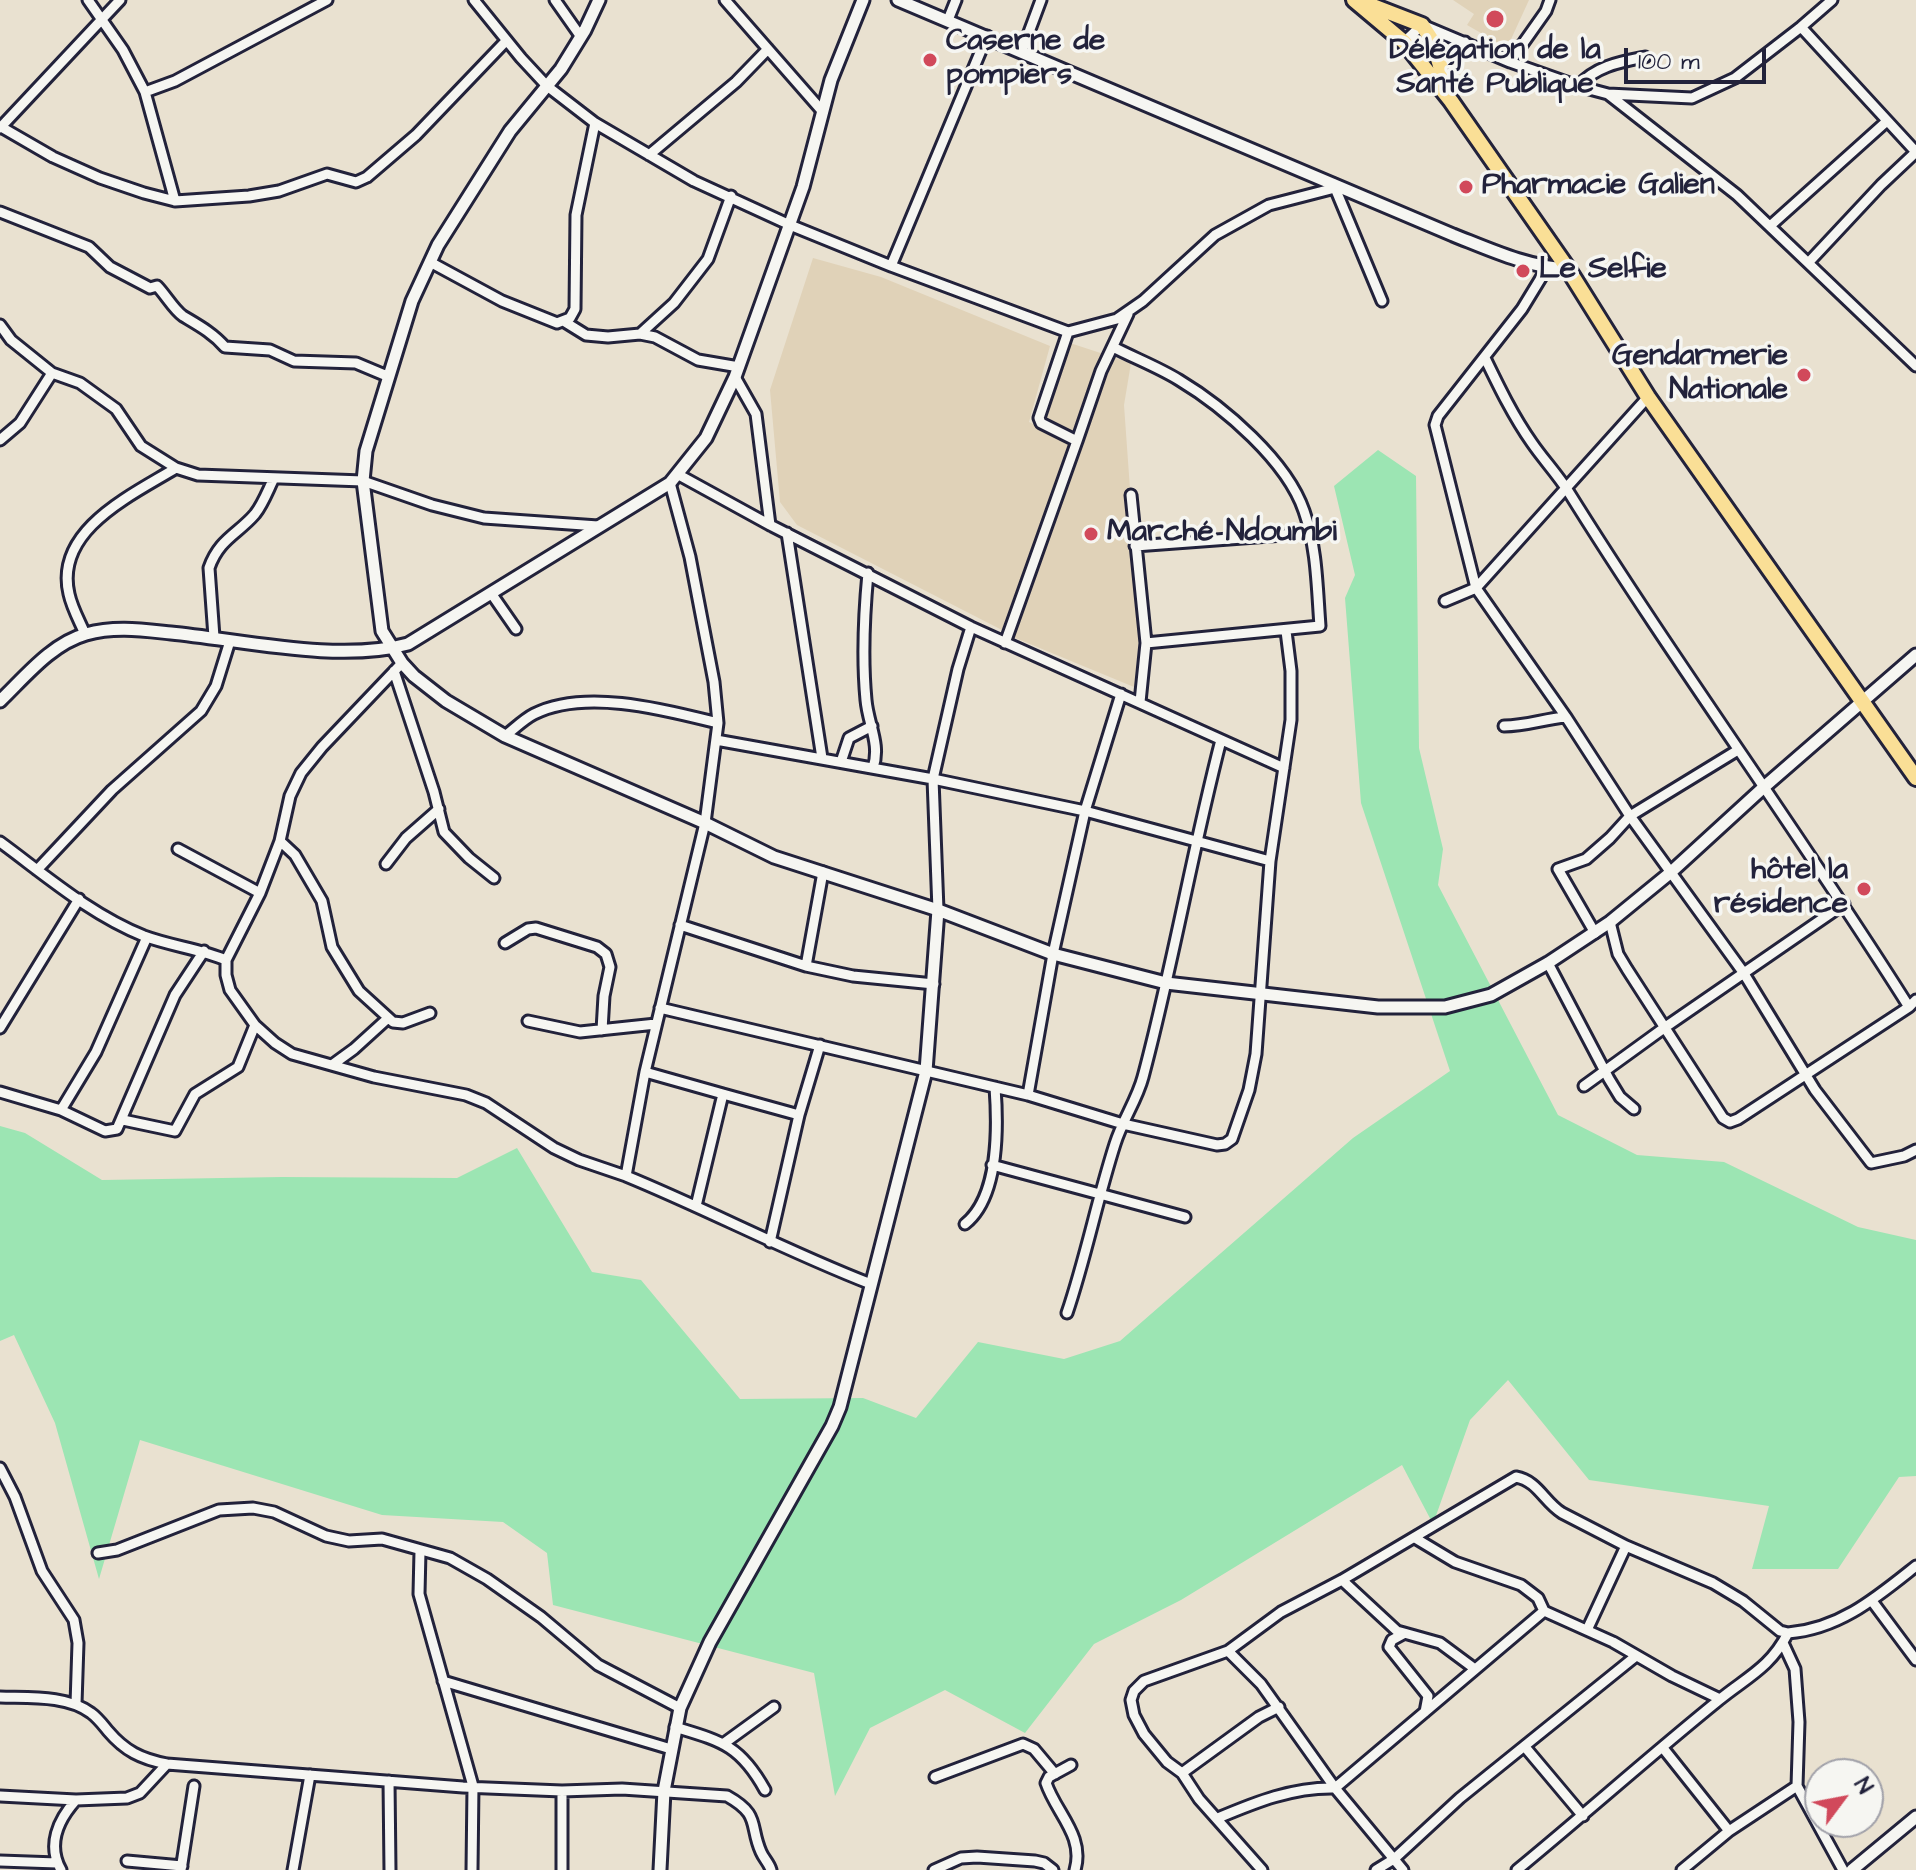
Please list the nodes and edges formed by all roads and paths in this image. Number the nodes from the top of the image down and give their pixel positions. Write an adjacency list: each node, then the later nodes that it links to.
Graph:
1 (88, 0): 15 (street)
2 (120, 0): 15 (street)
3 (327, 0): 31 (street)
4 (474, 0): 21 (street)
5 (555, 0): 20 (street)
6 (599, 0): 20 (street)
7 (725, 0): 24 (street)
8 (863, 0): 33 (street)
9 (898, 0): 16 (street)
10 (956, 0): 16 (street)
11 (1041, 0): 25 (street)
12 (1355, 0): 17 (highway); 22 (highway)
13 (1550, 0): 27 (street)
14 (1832, 0): 18 (street)
15 (102, 18): 31 (street); 36 (street)
16 (948, 20): 19 (street)
17 (1422, 25): 22 (street); 23 (street); 28 (highway)
18 (1801, 27): 32 (street); 34 (street)
19 (987, 36): 25 (street); 47 (street)
20 (581, 37): 29 (street)
21 (506, 41): 29 (street); 41 (street)
22 (1404, 42): 28 (highway)
23 (1465, 42): 27 (street); 28 (street)
24 (768, 49): 33 (street); 38 (street)
25 (1022, 51): 39 (street)
26 (1645, 57): 30 (street)
27 (1510, 62): 30 (street)
28 (1435, 68): 49 (highway)
29 (547, 86): 35 (street); 45 (street)
30 (1578, 86): 32 (street)
31 (145, 92): 41 (street)
32 (1608, 94): 44 (street)
33 (823, 112): 43 (street)
34 (1887, 121): 37 (street); 44 (street)
35 (595, 123): 38 (street); 52 (street)
36 (0, 128): 41 (street)
37 (1916, 152): 46 (street)
38 (649, 155): 40 (street)
39 (1334, 186): 48 (street); 50 (street); 51 (street)
40 (731, 196): 43 (street); 55 (street)
41 (175, 201)
42 (0, 212): 63 (street)
43 (790, 225): 47 (street); 61 (street)
44 (1770, 226): 46 (street)
45 (430, 262): 52 (street); 63 (street)
46 (1809, 262): 60 (street)
47 (891, 266): 54 (street)
48 (1547, 268): 49 (street); 59 (street)
49 (1568, 269): 64 (highway)
50 (1382, 301)
51 (1130, 310): 54 (street); 58 (street)
52 (565, 322): 55 (street)
53 (0, 325): 57 (street)
54 (1068, 332): 66 (street)
55 (640, 334): 61 (street)
56 (0, 338): 57 (street)
57 (11, 340): 62 (street)
58 (1113, 347): 66 (street); 76 (street)
59 (1485, 358): 71 (street); 79 (street)
60 (1916, 366)
61 (737, 372): 69 (street); 73 (street)
62 (52, 373): 65 (street); 67 (street)
63 (387, 376): 70 (street)
64 (1648, 397): 71 (street); 96 (highway)
65 (0, 440)
66 (1077, 441): 88 (street)
67 (176, 468): 68 (street); 85 (street)
68 (274, 478): 70 (street); 86 (street)
69 (675, 479): 73 (street); 74 (street); 98 (street)
70 (363, 481): 74 (street); 90 (street)
71 (1566, 487): 79 (street); 104 (street)
72 (1131, 495): 77 (street)
73 (770, 525): 75 (street)
74 (601, 527): 80 (street)
75 (787, 533): 78 (street); 105 (street)
76 (1310, 533): 77 (street); 84 (street)
77 (1135, 546): 89 (street)
78 (868, 573): 82 (street); 99 (street)
79 (1476, 588): 81 (street); 97 (street)
80 (491, 593): 83 (street); 90 (street)
81 (1445, 601)
82 (971, 627): 88 (street); 110 (street)
83 (516, 629)
84 (1286, 631): 89 (street); 108 (street)
85 (85, 634): 86 (street); 94 (street)
86 (214, 637): 87 (street)
87 (230, 641): 90 (street); 122 (street)
88 (1005, 643): 93 (street)
89 (1146, 643): 95 (street)
90 (392, 649): 92 (street)
91 (1916, 655): 96 (street)
92 (398, 667): 101 (street); 112 (street); 116 (street)
93 (1121, 694): 95 (street); 113 (street)
94 (0, 701)
95 (1140, 702): 103 (street)
96 (1862, 703): 109 (highway); 111 (street)
97 (1566, 717): 100 (street); 114 (street)
98 (718, 723): 101 (street); 102 (street)
99 (872, 726): 106 (street); 107 (street)
100 (1504, 726)
101 (505, 736): 115 (street)
102 (716, 740): 105 (street); 115 (street)
103 (1221, 740): 108 (street); 117 (street)
104 (1738, 750): 111 (street); 114 (street)
105 (822, 758): 106 (street)
106 (841, 762): 107 (street)
107 (873, 768): 110 (street)
108 (1284, 768): 120 (street)
109 (1916, 778)
110 (933, 779): 113 (street); 129 (street)
111 (1764, 787): 124 (street); 128 (street)
112 (439, 809): 121 (street); 125 (street)
113 (1085, 811): 117 (street); 136 (street)
114 (1630, 816): 124 (street); 132 (street)
115 (705, 823): 123 (street); 131 (street)
116 (280, 841): 126 (street); 147 (street)
117 (1195, 841): 120 (street); 141 (street)
118 (0, 842): 122 (street)
119 (178, 849): 126 (street)
120 (1270, 861): 143 (street)
121 (386, 864)
122 (37, 870): 127 (street)
123 (823, 872): 129 (street); 139 (street)
124 (1670, 873): 130 (street); 140 (street)
125 (494, 878)
126 (260, 893): 137 (street)
127 (79, 899): 133 (street); 151 (street)
128 (1844, 904): 140 (street); 144 (street)
129 (938, 910): 136 (street); 142 (street)
130 (1610, 922): 132 (street); 152 (street)
131 (680, 925): 139 (street); 145 (street)
132 (1595, 933): 138 (street)
133 (147, 937): 135 (street); 166 (street)
134 (505, 943): 153 (street)
135 (204, 951): 137 (street); 168 (street)
136 (1053, 954): 141 (street); 164 (street)
137 (226, 960): 150 (street)
138 (1548, 963): 143 (street); 157 (street)
139 (806, 966): 142 (street)
140 (1743, 972): 152 (street); 159 (street)
141 (1166, 983): 143 (street); 169 (street)
142 (934, 984): 156 (street)
143 (1260, 995): 169 (street)
144 (1912, 1003): 159 (street)
145 (660, 1008): 149 (street); 154 (street)
146 (430, 1013): 147 (street)
147 (387, 1019): 155 (street)
148 (528, 1021): 153 (street)
149 (656, 1024): 153 (street); 158 (street)
150 (255, 1025): 155 (street); 168 (street)
151 (0, 1028)
152 (1664, 1028): 157 (street); 159 (street)
153 (602, 1030)
154 (820, 1045): 156 (street); 167 (street)
155 (332, 1065): 172 (street)
156 (926, 1071): 161 (street); 178 (street)
157 (1605, 1071): 160 (street); 165 (street)
158 (645, 1072): 163 (street); 172 (street)
159 (1805, 1074): 170 (street)
160 (1584, 1086)
161 (995, 1087): 164 (street); 171 (street)
162 (0, 1092): 166 (street)
163 (723, 1094): 167 (street); 174 (street)
164 (1028, 1095): 169 (street)
165 (1634, 1109)
166 (61, 1110): 168 (street)
167 (799, 1115): 177 (street)
168 (123, 1120)
169 (1123, 1124): 173 (street)
170 (1916, 1150)
171 (992, 1165): 173 (street); 176 (street)
172 (626, 1176): 174 (street)
173 (1101, 1193): 175 (street); 179 (street)
174 (696, 1206): 177 (street)
175 (1185, 1217)
176 (965, 1224)
177 (770, 1242): 178 (street)
178 (871, 1284): 203 (street)
179 (1067, 1313)
180 (0, 1468): 200 (street)
181 (1415, 1538): 182 (street); 186 (street); 188 (street)
182 (1626, 1546): 189 (street); 190 (street)
183 (420, 1551): 184 (street); 197 (street); 203 (street)
184 (98, 1553)
185 (1916, 1566): 187 (street)
186 (1342, 1580): 191 (street); 193 (street)
187 (1872, 1601): 190 (street); 195 (street)
188 (1544, 1611): 189 (street); 196 (street)
189 (1587, 1630): 194 (street)
190 (1788, 1633): 192 (street)
191 (1403, 1634): 196 (street); 204 (street)
192 (1783, 1643): 199 (street); 219 (street)
193 (1228, 1651): 202 (street); 212 (street)
194 (1636, 1656): 199 (street); 207 (street)
195 (1916, 1660)
196 (1475, 1669): 204 (street)
197 (443, 1681): 209 (street); 218 (street)
198 (0, 1697): 200 (street)
199 (1720, 1699): 208 (street)
200 (76, 1704): 210 (street)
201 (774, 1707): 206 (street)
202 (1279, 1707): 212 (street); 220 (street)
203 (680, 1708): 205 (street)
204 (1425, 1712): 220 (street)
205 (675, 1727): 206 (street); 209 (street)
206 (723, 1744): 221 (street)
207 (1525, 1747): 227 (street); 232 (street)
208 (1663, 1748): 227 (street); 231 (street)
209 (671, 1749): 223 (street)
210 (167, 1764): 214 (street); 226 (street)
211 (1071, 1765): 213 (street)
212 (1182, 1773): 230 (street)
213 (1055, 1774): 215 (street); 245 (street)
214 (310, 1775): 216 (street); 237 (street)
215 (935, 1777)
216 (389, 1781): 218 (street); 238 (street)
217 (194, 1786): 236 (street)
218 (473, 1786): 222 (street); 239 (street)
219 (1797, 1786): 231 (street); 251 (street)
220 (1335, 1788): 230 (street); 232 (street)
221 (765, 1790)
222 (562, 1791): 223 (street); 240 (street)
223 (664, 1791): 241 (street); 242 (street)
224 (0, 1796): 225 (street)
225 (47, 1800): 226 (street); 228 (street)
226 (76, 1800): 228 (street)
227 (1583, 1816): 249 (street)
228 (61, 1817): 235 (street)
229 (1916, 1817): 252 (street)
230 (1218, 1818): 246 (street)
231 (1729, 1831): 250 (street)
232 (1394, 1859): 247 (street); 248 (street)
233 (0, 1861): 235 (street)
234 (127, 1861): 236 (street)
235 (59, 1866)
236 (181, 1868)
237 (293, 1870)
238 (390, 1870)
239 (472, 1870)
240 (562, 1870)
241 (660, 1870)
242 (771, 1870)
243 (934, 1870): 244 (street)
244 (1053, 1870)
245 (1075, 1870)
246 (1262, 1870)
247 (1376, 1870)
248 (1403, 1870)
249 (1517, 1870)
250 (1682, 1870)
251 (1843, 1870)
252 (1852, 1870)

